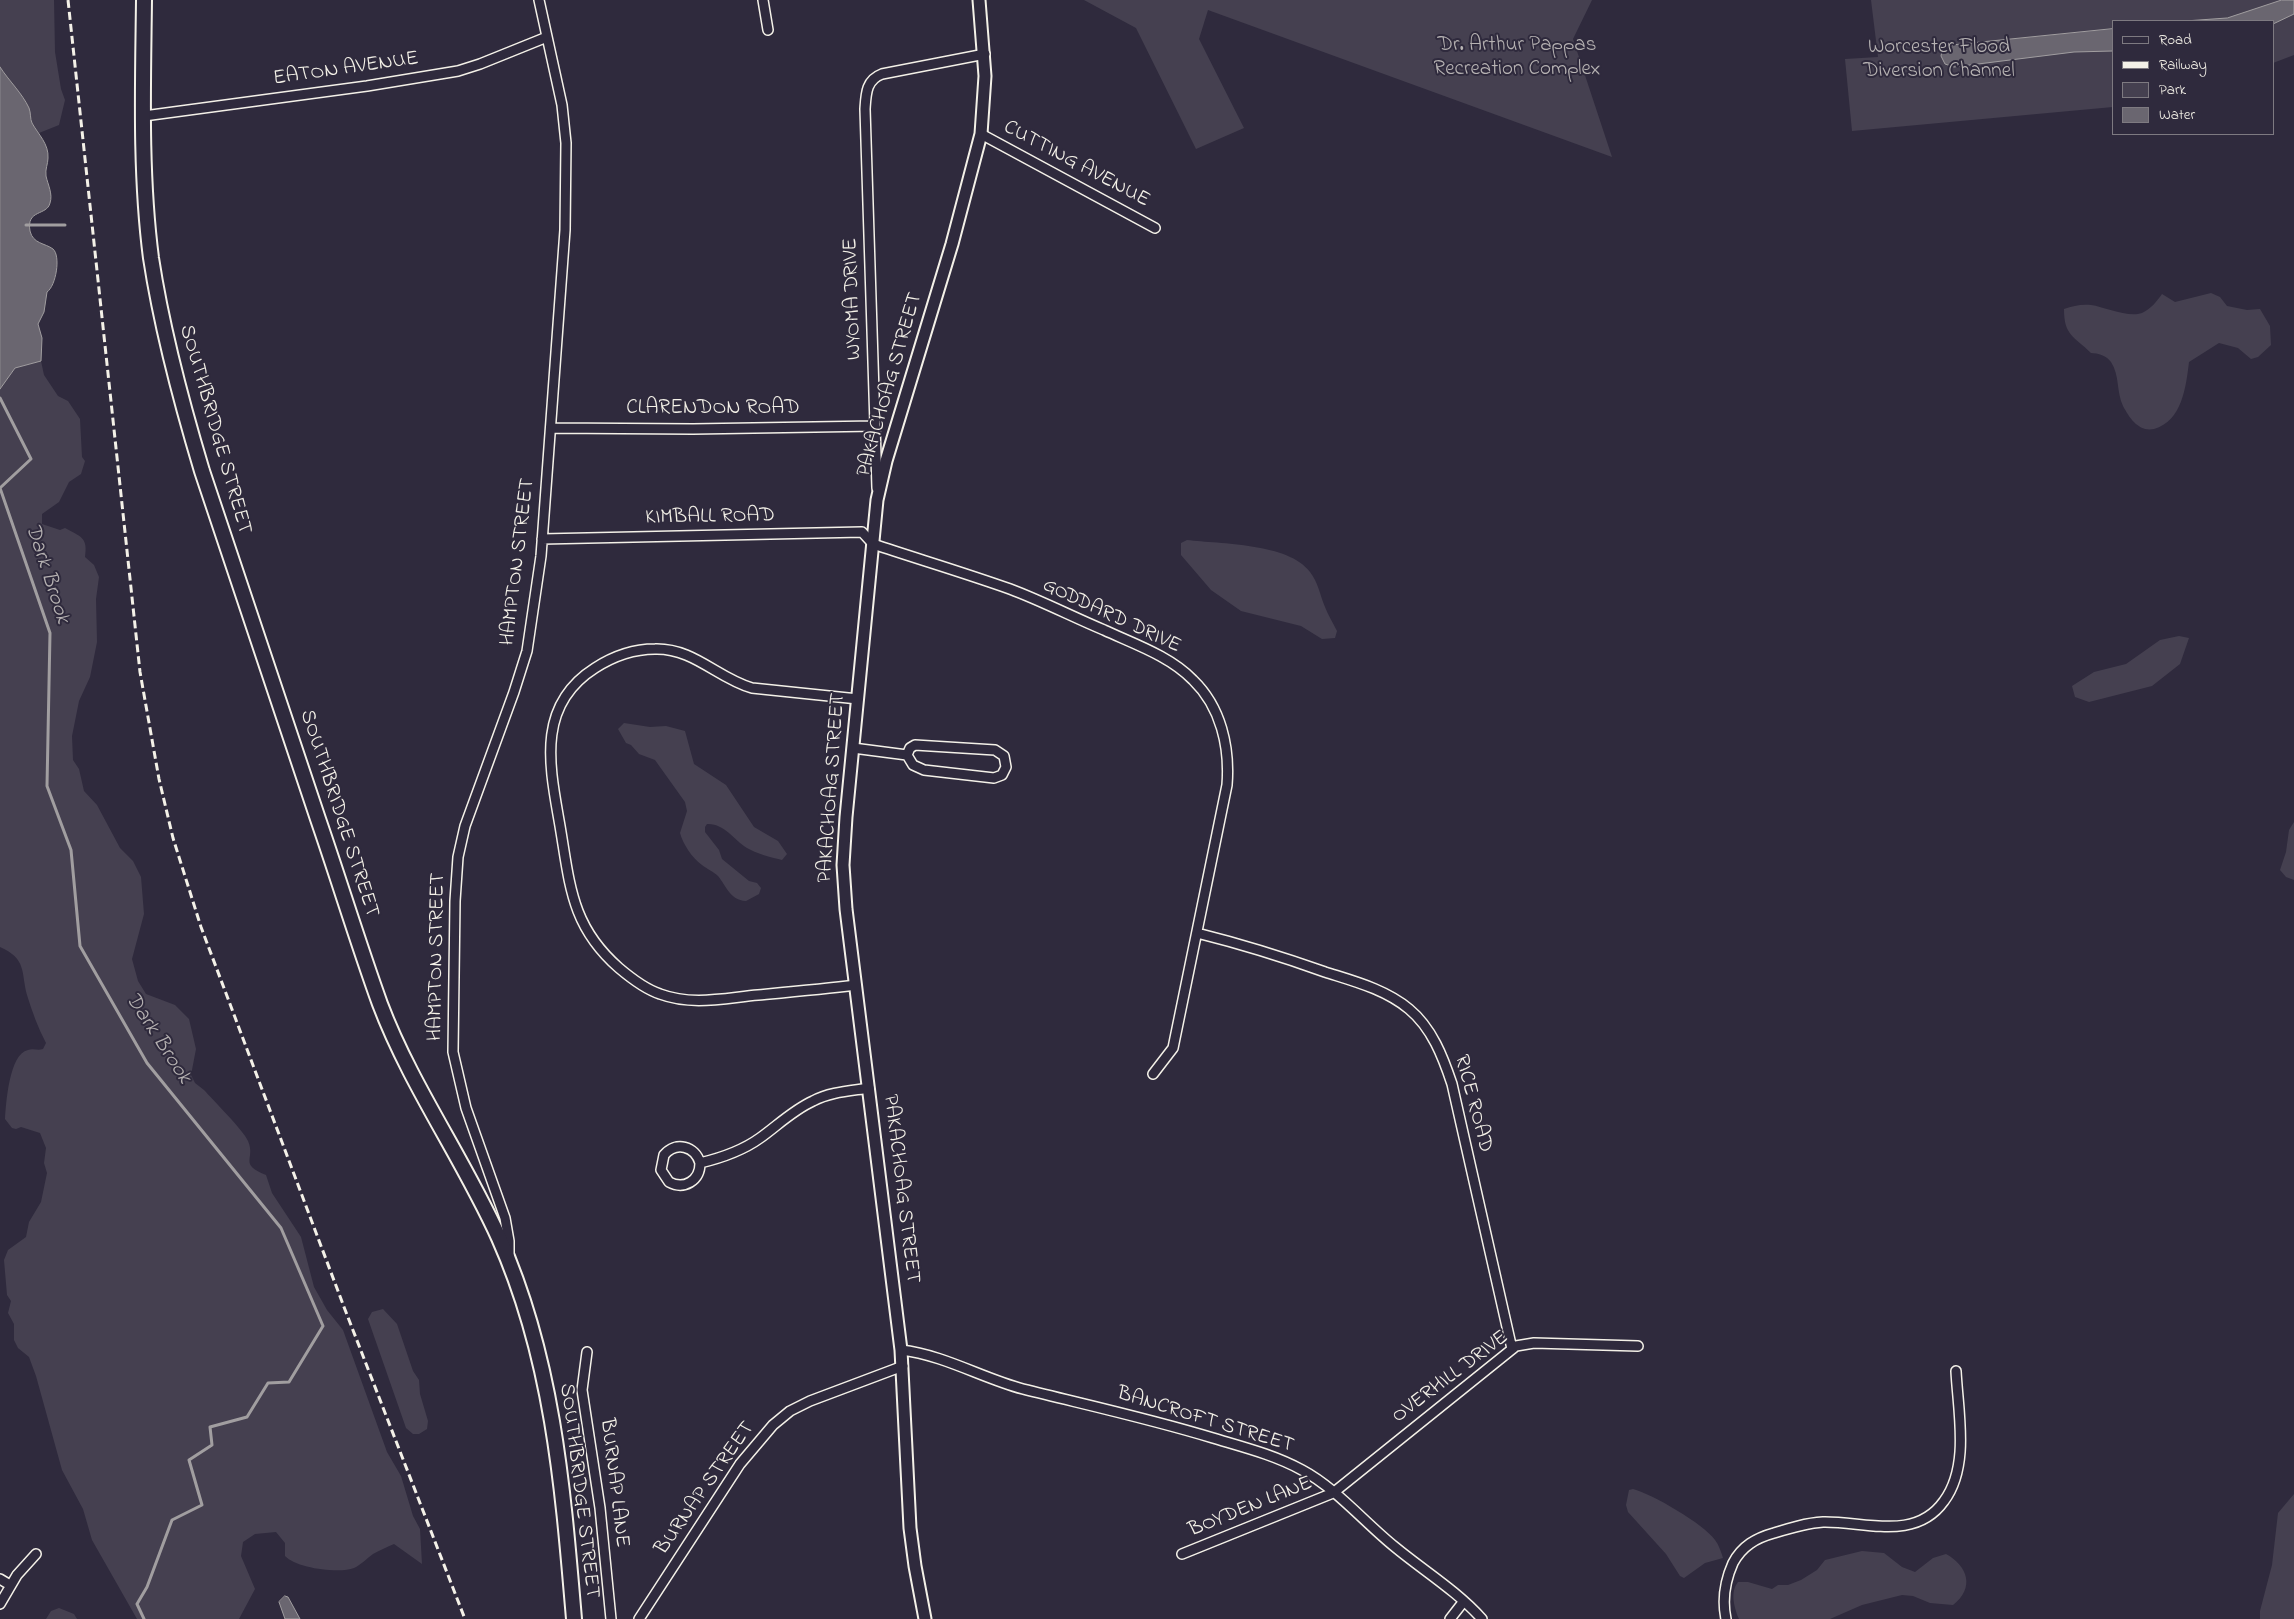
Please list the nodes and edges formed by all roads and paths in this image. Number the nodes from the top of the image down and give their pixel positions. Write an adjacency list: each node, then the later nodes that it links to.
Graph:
1 (144, 0): 8 (main road, SOUTHBRIDGE STREET)
2 (539, 0): 6 (street, HAMPTON STREET)
3 (763, 0): 5 (street)
4 (979, 0): 7 (street, PAKACHOAG STREET)
5 (768, 30)
6 (547, 36): 8 (street, EATON AVENUE); 12 (street, HAMPTON STREET)
7 (985, 54): 9 (street, PAKACHOAG STREET); 11 (street, WYOMA DRIVE)
8 (144, 116): 24 (main road, SOUTHBRIDGE STREET)
9 (980, 134): 10 (street, CUTTING AVENUE); 13 (street, PAKACHOAG STREET)
10 (1155, 228)
11 (875, 426): 12 (street, CLARENDON ROAD); 13 (street, WYOMA DRIVE)
12 (551, 428): 14 (street, HAMPTON STREET)
13 (877, 500): 15 (street, PAKACHOAG STREET)
14 (542, 539): 15 (street, KIMBALL ROAD); 24 (street, HAMPTON STREET)
15 (873, 544): 16 (street, PAKACHOAG STREET); 19 (street, GODDARD DRIVE)
16 (858, 699): 17 (street, PAKACHOAG STREET); 20 (street)
17 (853, 748): 18 (street); 20 (street, PAKACHOAG STREET)
18 (907, 754): 18 (street)
19 (1197, 933): 21 (street, GODDARD DRIVE); 26 (street, RICE ROAD)
20 (856, 985): 22 (street, PAKACHOAG STREET)
21 (1153, 1074)
22 (868, 1088): 23 (street); 27 (street, PAKACHOAG STREET)
23 (700, 1163): 23 (street)
24 (508, 1262): 38 (main road, SOUTHBRIDGE STREET)
25 (1638, 1346): 26 (street, OVERHILL DRIVE)
26 (1512, 1349): 31 (street, OVERHILL DRIVE)
27 (901, 1350): 29 (street, PAKACHOAG STREET); 31 (street, BANCROFT STREET)
28 (586, 1352): 39 (street, BURNAP LANE)
29 (903, 1366): 40 (street, BURNAP STREET); 41 (street, PAKACHOAG STREET)
30 (1956, 1371): 44 (street)
31 (1333, 1493): 33 (street, BOYDEN LANE); 36 (street, BANCROFT STREET)
32 (36, 1554): 35 (street)
33 (1182, 1554)
34 (0, 1579): 35 (street)
35 (10, 1585): 37 (street)
36 (1464, 1601): 42 (street); 43 (street, BANCROFT STREET)
37 (0, 1604)
38 (574, 1619)
39 (612, 1619)
40 (639, 1619)
41 (925, 1619)
42 (1450, 1619)
43 (1482, 1619)
44 (1726, 1619)

